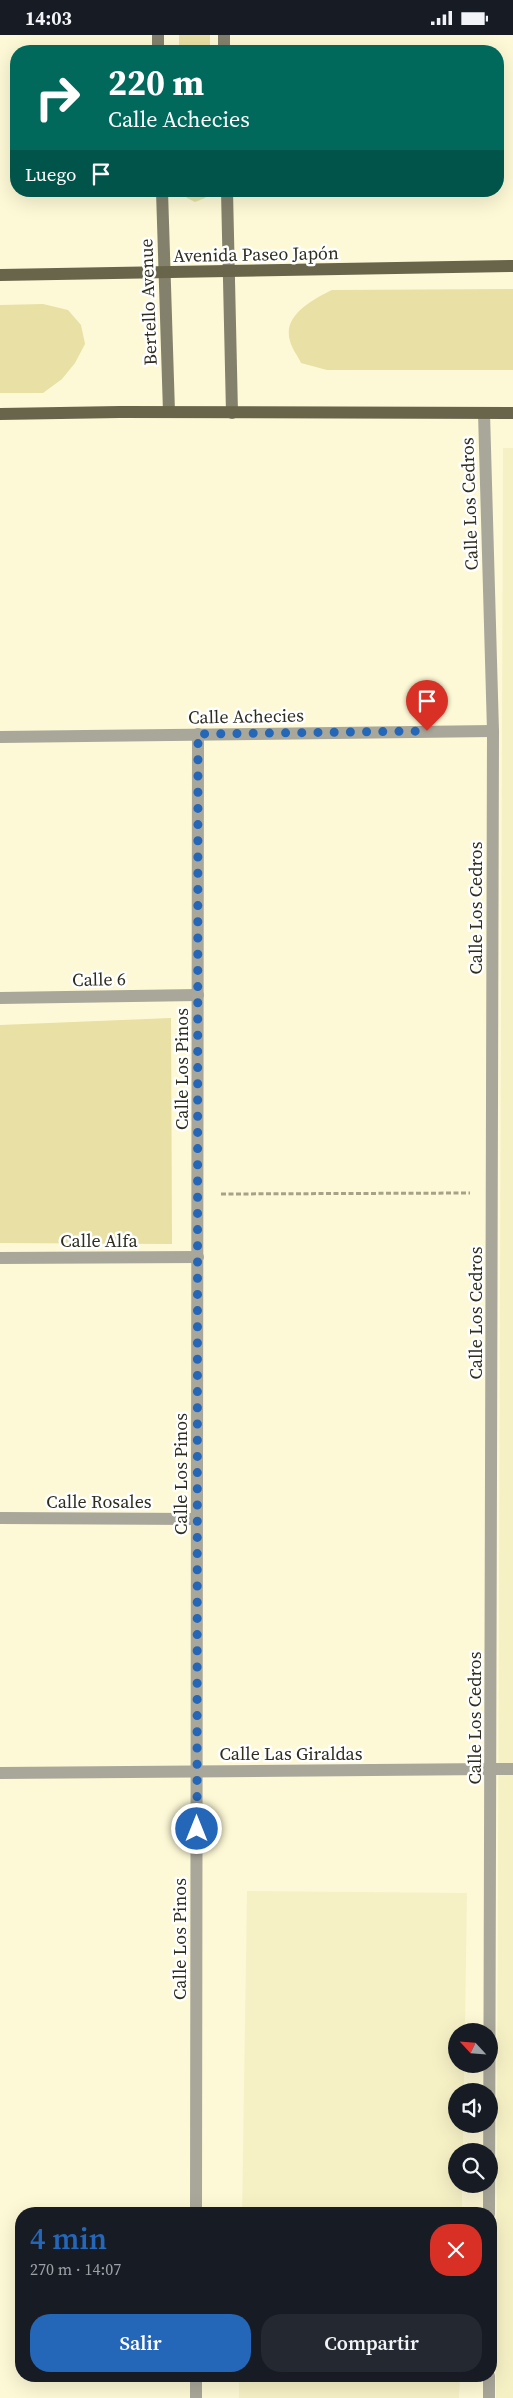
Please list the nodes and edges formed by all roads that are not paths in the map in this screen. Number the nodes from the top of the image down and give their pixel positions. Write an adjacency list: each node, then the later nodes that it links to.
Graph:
1 (162, 197): 5 (street, Bertello Avenue)
2 (228, 197): 4 (street)
3 (513, 267): 4 (main road, Avenida Paseo Japón)
4 (229, 272): 5 (main road, Avenida Paseo Japón); 8 (street)
5 (165, 273): 6 (main road, Avenida Paseo Japón); 7 (street, Bertello Avenue)
6 (0, 275)
7 (169, 413): 8 (main road); 11 (main road)
8 (232, 413): 9 (main road)
9 (484, 413): 10 (main road); 12 (street, Calle Los Cedros)
10 (513, 413)
11 (0, 414)
12 (493, 731): 13 (street, Calle Achecies); 21 (street, Calle Los Cedros)
13 (198, 734): 14 (street, Calle Achecies); 15 (street, Calle Los Pinos)
14 (0, 737)
15 (198, 995): 16 (street, Calle 6); 17 (street, Calle Los Pinos)
16 (0, 998)
17 (198, 1257): 18 (street, Calle Alfa); 20 (street, Calle Los Pinos)
18 (0, 1258)
19 (0, 1519): 20 (street, Calle Rosales)
20 (197, 1519): 23 (street, Calle Los Pinos)
21 (491, 1769): 22 (street, Calle Las Giraldas); 23 (street, Calle Las Giraldas); 26 (street, Calle Los Cedros)
22 (513, 1769)
23 (197, 1771): 24 (street, Calle Las Giraldas); 25 (street, Calle Los Pinos)
24 (0, 1773)
25 (196, 2207)
26 (489, 2207)
27 (196, 2382): 29 (street)
28 (489, 2382): 30 (street)
29 (196, 2398)
30 (489, 2398)

